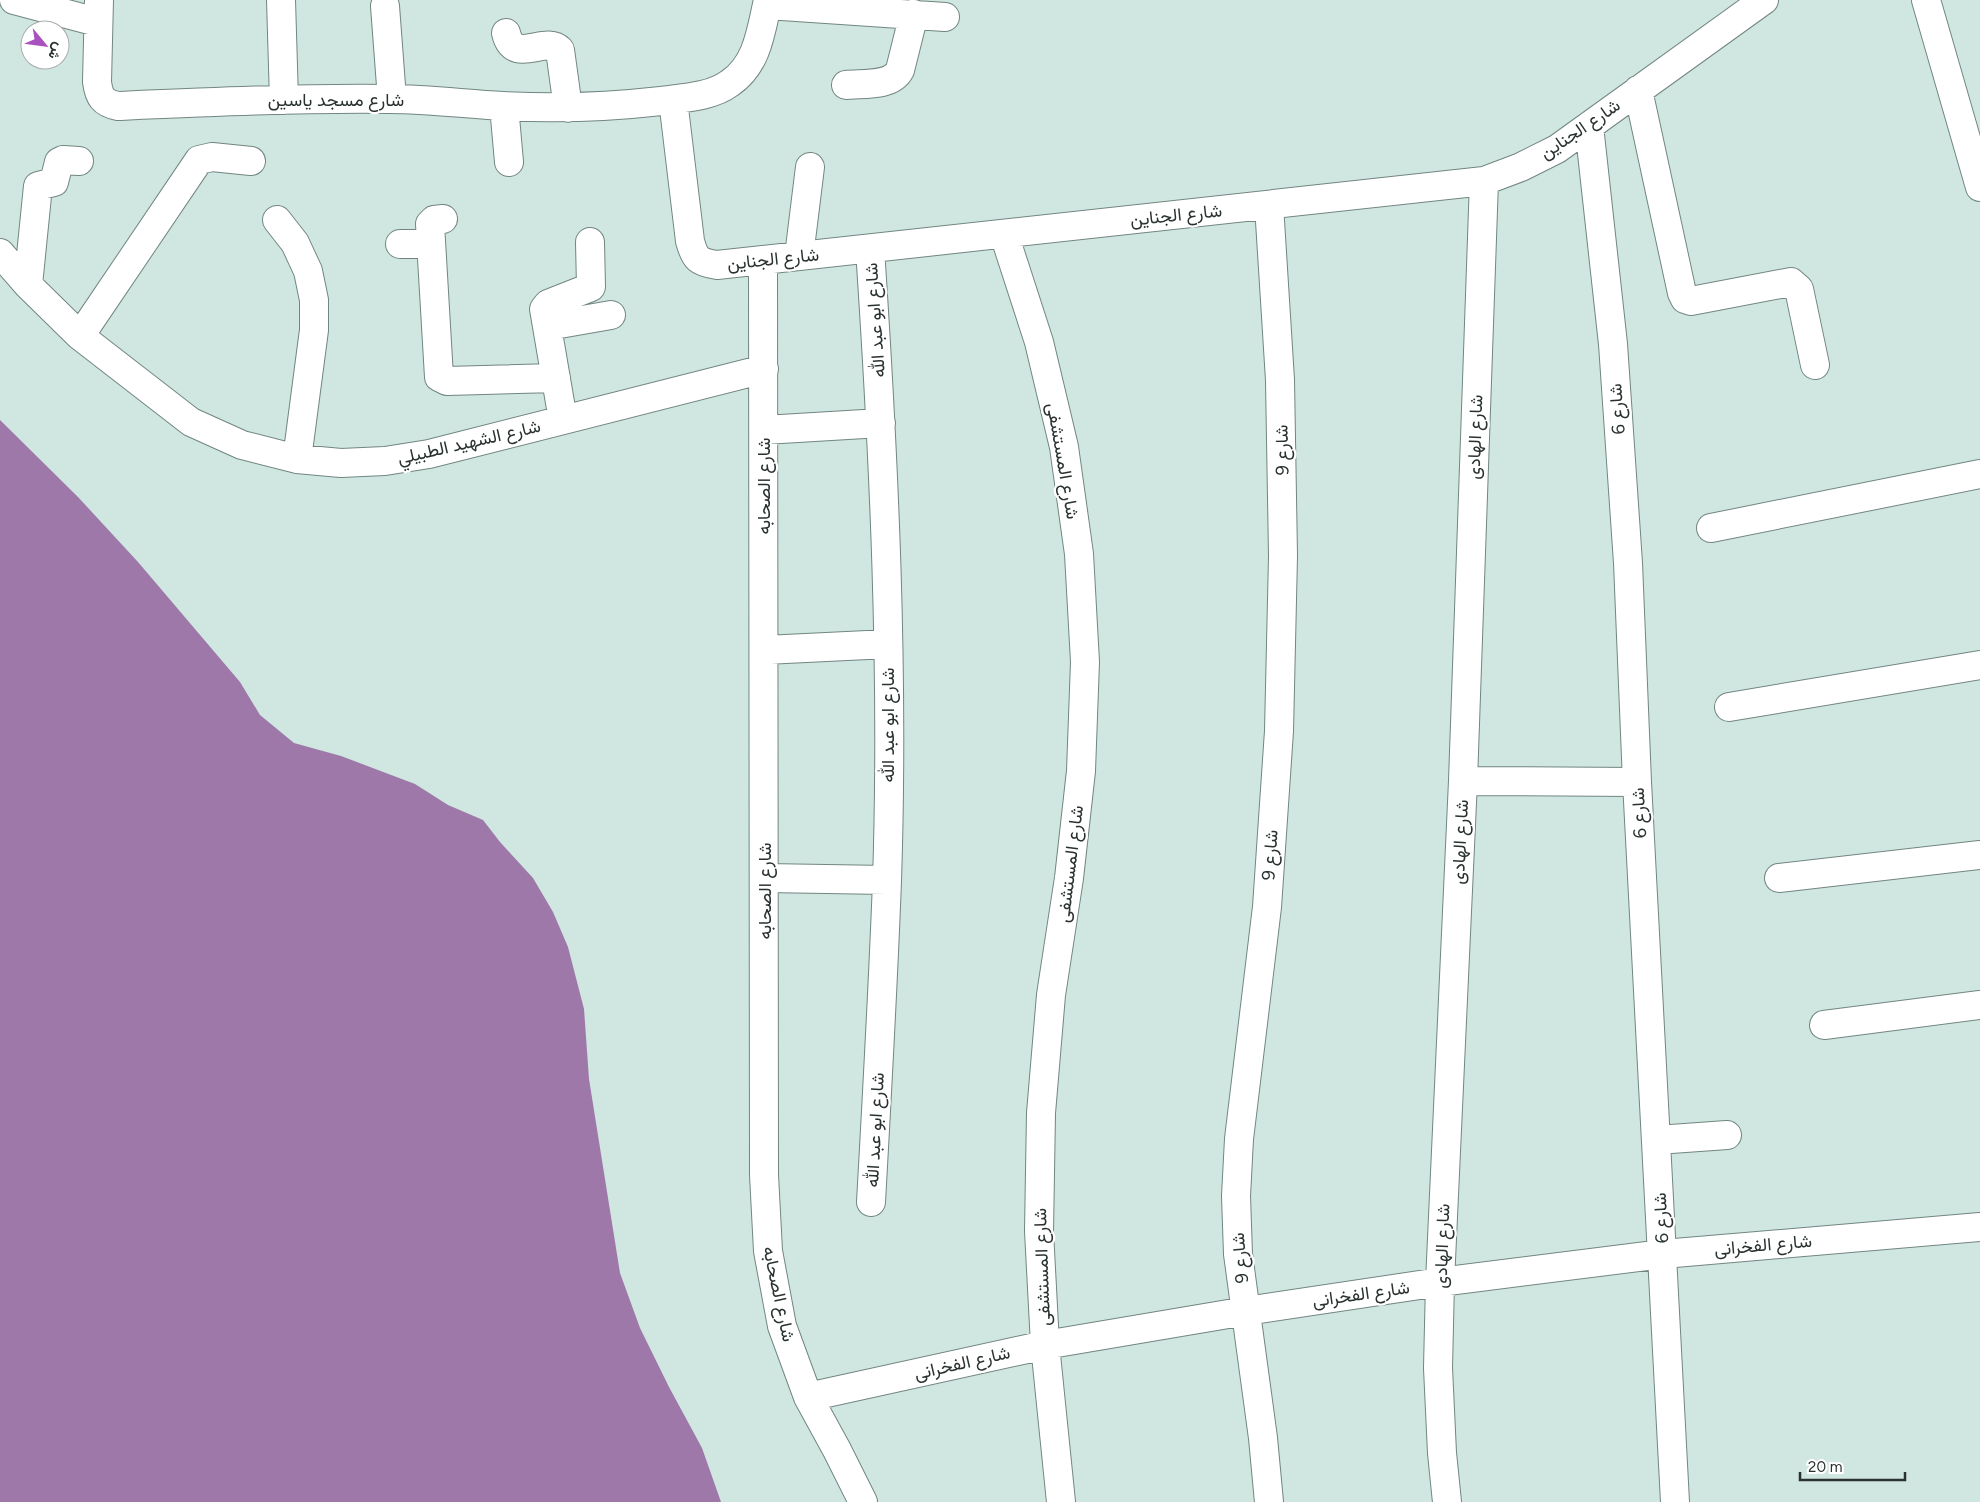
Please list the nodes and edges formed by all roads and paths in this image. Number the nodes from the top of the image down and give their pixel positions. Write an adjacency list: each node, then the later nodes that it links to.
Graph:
1 (14, 0): 7 (street)
2 (281, 0): 14 (street)
3 (1764, 0): 12 (street, شارع الجناين)
4 (1926, 0): 24 (street)
5 (768, 2): 8 (street); 15 (street, شارع مسجد ياسين)
6 (385, 6): 13 (street)
7 (98, 11): 14 (street, شارع مسجد ياسين)
8 (914, 14): 9 (street); 11 (street)
9 (944, 16)
10 (506, 33): 17 (street)
11 (846, 84)
12 (1638, 90): 18 (street, شارع الجناين); 38 (street)
13 (392, 99): 14 (street, شارع مسجد ياسين); 16 (street, شارع مسجد ياسين)
14 (284, 100)
15 (673, 100): 17 (street, شارع مسجد ياسين); 33 (street, شارع الجناين)
16 (504, 106): 17 (street, شارع مسجد ياسين); 21 (street)
17 (568, 108)
18 (1589, 126): 23 (street, شارع الجناين); 52 (street, شارع 6)
19 (79, 161): 34 (street)
20 (252, 161): 37 (street)
21 (509, 162)
22 (810, 167): 32 (street)
23 (1484, 181): 25 (street, شارع الجناين); 51 (street, شارع الهادى)
24 (1980, 187)
25 (1269, 205): 28 (street, شارع الجناين); 65 (street, شارع 9)
26 (430, 218): 40 (street)
27 (277, 220): 44 (street)
28 (1004, 234): 30 (street, شارع الجناين); 66 (street, شارع المستشفى)
29 (590, 242): 36 (street)
30 (870, 249): 32 (street, شارع الجناين); 42 (street, شارع ابو عبد الله)
31 (0, 252): 34 (street, شارع الشهيد الطبيلي)
32 (799, 256): 33 (street, شارع الجناين)
33 (763, 260): 39 (street, شارع الصحابه)
34 (28, 285): 37 (street, شارع الشهيد الطبيلي)
35 (611, 315): 36 (street)
36 (548, 326): 40 (street)
37 (80, 336): 44 (street, شارع الشهيد الطبيلي)
38 (1815, 365)
39 (764, 369): 41 (street, شارع الشهيد الطبيلي); 43 (street, شارع الصحابه)
40 (556, 378): 41 (street)
41 (563, 420): 44 (street, شارع الشهيد الطبيلي)
42 (881, 423): 43 (street); 47 (street, شارع ابو عبد الله)
43 (764, 430): 48 (street, شارع الصحابه)
44 (297, 459)
45 (1980, 474): 46 (street)
46 (1711, 528)
47 (888, 644): 48 (street); 56 (street, شارع ابو عبد الله)
48 (764, 650): 54 (street, شارع الصحابه)
49 (1980, 665): 50 (street)
50 (1729, 707)
51 (1463, 781): 52 (street); 64 (street, شارع الهادى)
52 (1637, 782): 60 (street, شارع 6)
53 (1980, 855): 55 (street)
54 (765, 878): 56 (street); 67 (street, شارع الصحابه)
55 (1779, 878)
56 (887, 880): 61 (street, شارع ابو عبد الله)
57 (1980, 1005): 58 (street)
58 (1824, 1025)
59 (1727, 1135): 60 (street)
60 (1657, 1140): 63 (street, شارع 6)
61 (872, 1202)
62 (1980, 1227): 63 (street, شارع الفخرانى)
63 (1663, 1254): 64 (street, شارع الفخرانى); 72 (street, شارع 6)
64 (1440, 1282): 65 (street, شارع الفخرانى); 71 (street, شارع الهادى)
65 (1246, 1311): 66 (street, شارع الفخرانى); 70 (street, شارع 9)
66 (1045, 1345): 67 (street, شارع الفخرانى); 69 (street, شارع المستشفى)
67 (808, 1397): 68 (street, شارع الصحابه)
68 (862, 1502)
69 (1061, 1502)
70 (1269, 1502)
71 (1447, 1502)
72 (1675, 1502)

